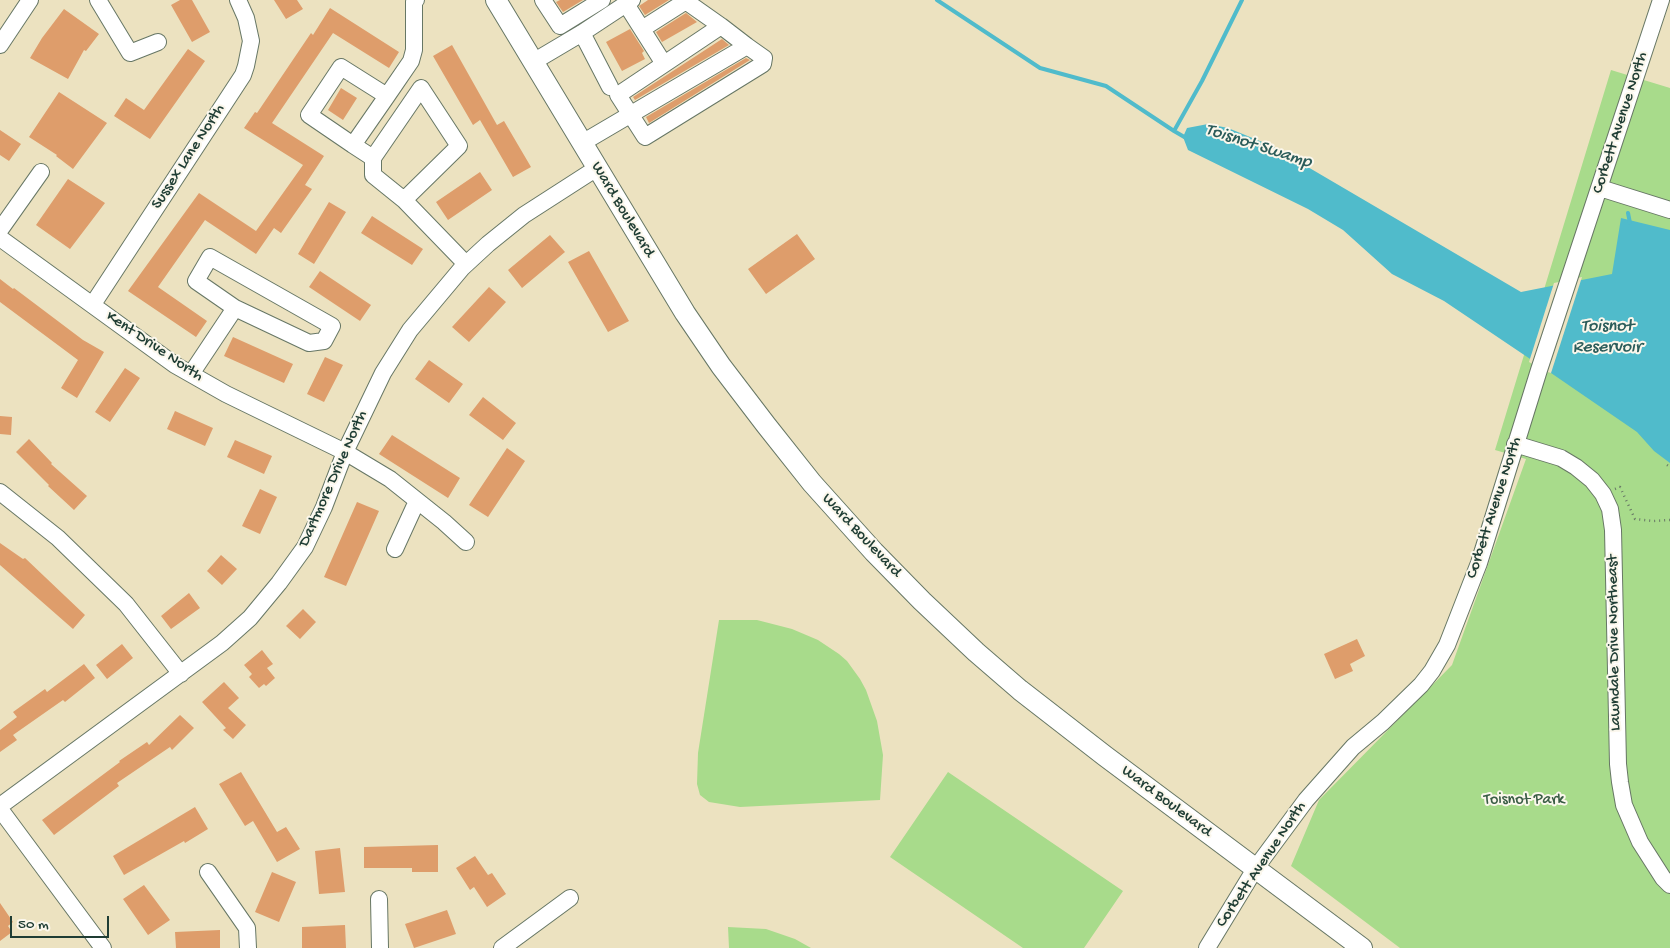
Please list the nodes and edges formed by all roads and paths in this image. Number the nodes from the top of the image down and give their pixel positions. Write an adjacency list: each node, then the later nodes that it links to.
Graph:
1 (30, 0): 15 (street)
2 (98, 0): 14 (street)
3 (238, 0): 33 (street, Sussex Lane North)
4 (416, 0): 20 (street)
5 (496, 0): 17 (main road, Ward Boulevard)
6 (542, 0): 7 (street)
7 (602, 0)
8 (1661, 0): 27 (street, Corbett Avenue North)
9 (685, 1): 11 (street); 12 (street)
10 (629, 2): 12 (street); 13 (street)
11 (721, 26): 16 (street); 18 (street)
12 (642, 29): 18 (street)
13 (582, 33): 17 (street); 19 (street)
14 (158, 42)
15 (0, 45)
16 (747, 46): 21 (street); 21 (street)
17 (533, 62): 22 (main road, Ward Boulevard)
18 (664, 64): 21 (street)
19 (610, 87)
20 (387, 96): 23 (street); 23 (street)
21 (631, 115): 22 (street)
22 (582, 143): 25 (main road, Ward Boulevard)
23 (354, 145): 24 (street)
24 (373, 158): 28 (street); 28 (street)
25 (597, 168): 32 (street, Dartmore Drive North); 48 (main road, Ward Boulevard)
26 (40, 172): 30 (street)
27 (1600, 188): 29 (street); 36 (street, Corbett Avenue North)
28 (404, 200): 32 (street)
29 (1670, 210)
30 (0, 230)
31 (0, 238): 33 (street, Kent Drive North)
32 (466, 264): 37 (street, Dartmore Drive North)
33 (93, 304): 35 (street, Kent Drive North)
34 (235, 308): 34 (street); 35 (street)
35 (191, 374): 37 (street, Kent Drive North)
36 (1515, 444): 41 (street, Lawndale Drive Northeast); 48 (street, Corbett Avenue North)
37 (346, 452): 42 (street, Kent Drive North); 46 (street, Dartmore Drive North)
38 (1667, 464): 39 (path)
39 (1670, 467)
40 (0, 492): 46 (street)
41 (1603, 494): 43 (path); 50 (street, Lawndale Drive Northeast)
42 (417, 501): 44 (street, Kent Drive North); 45 (street)
43 (1670, 520)
44 (466, 542)
45 (395, 550)
46 (181, 674): 47 (street, Dartmore Drive North)
47 (0, 807): 53 (street)
48 (1255, 869): 57 (street, Corbett Avenue North); 58 (main road, Ward Boulevard)
49 (208, 872): 54 (street)
50 (1670, 885)
51 (570, 898): 56 (street)
52 (379, 899): 55 (street)
53 (103, 948)
54 (248, 948)
55 (380, 948)
56 (502, 948)
57 (1207, 948)
58 (1362, 948)

